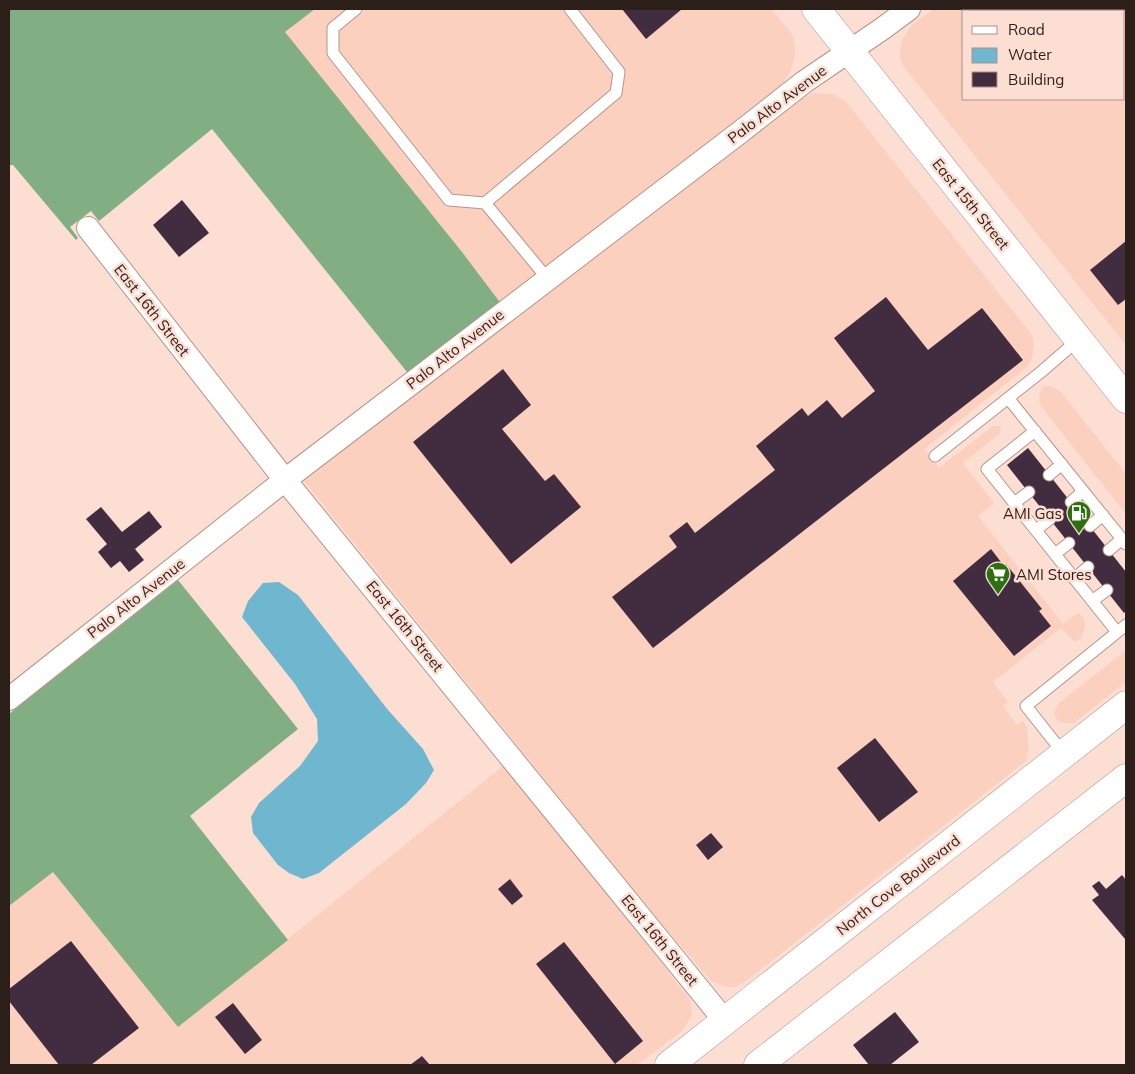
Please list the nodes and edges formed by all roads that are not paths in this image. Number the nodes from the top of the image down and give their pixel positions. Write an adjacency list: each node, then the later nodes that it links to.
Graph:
1 (356, 9): 6 (lane)
2 (570, 9): 6 (lane)
3 (816, 9): 5 (main road, East 15th Street)
4 (909, 9): 5 (street, Palo Alto Avenue)
5 (850, 51): 8 (street, Palo Alto Avenue); 9 (main road, East 15th Street)
6 (486, 202): 8 (lane)
7 (88, 228): 16 (street, East 16th Street)
8 (547, 278): 16 (street, Palo Alto Avenue)
9 (1079, 339): 10 (lane); 11 (main road, East 15th Street)
10 (1008, 398): 12 (lane); 13 (lane)
11 (1126, 398)
12 (1035, 431): 14 (lane); 20 (lane)
13 (935, 456)
14 (1062, 464): 15 (lane); 17 (lane)
15 (1049, 475)
16 (285, 480): 34 (street, Palo Alto Avenue); 38 (street, East 16th Street)
17 (1083, 491): 19 (lane); 21 (lane)
18 (1029, 492): 20 (lane)
19 (1070, 502)
20 (1014, 503): 24 (lane)
21 (1103, 515): 23 (lane); 25 (lane)
22 (1050, 519): 24 (lane)
23 (1090, 526)
24 (1036, 530): 28 (lane)
25 (1124, 542): 27 (lane)
26 (1069, 543): 28 (lane)
27 (1109, 550)
28 (1055, 554): 30 (lane)
29 (1088, 567): 30 (lane)
30 (1074, 579): 32 (lane)
31 (1106, 590): 32 (lane)
32 (1092, 601): 33 (lane)
33 (1122, 629): 36 (lane)
34 (9, 699)
35 (1126, 705): 36 (main road, North Cove Boulevard)
36 (1064, 754): 38 (main road, North Cove Boulevard)
37 (1126, 778): 40 (main road)
38 (725, 1021): 39 (main road, North Cove Boulevard)
39 (669, 1065)
40 (760, 1065)

